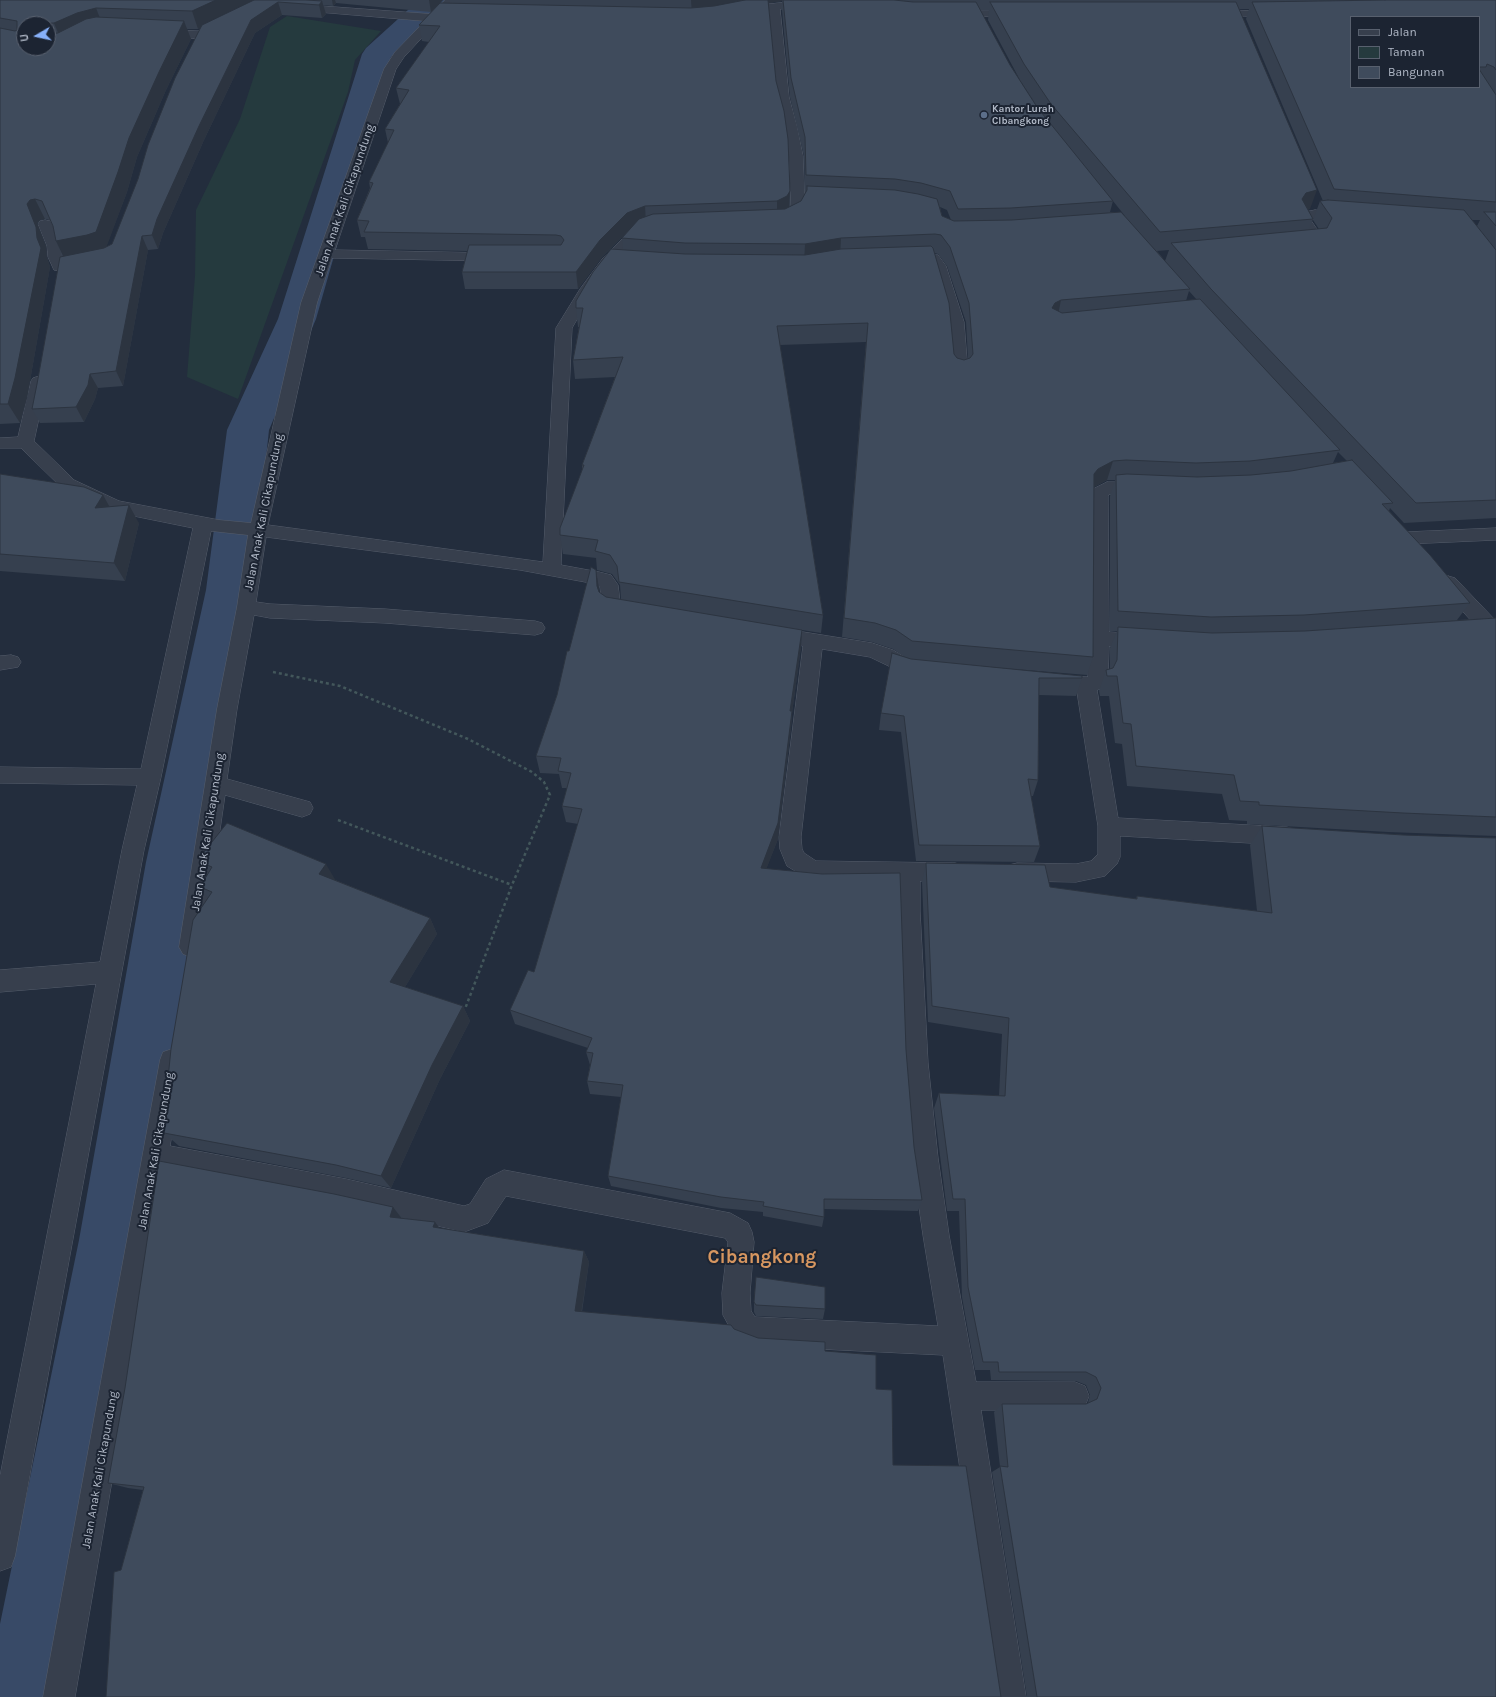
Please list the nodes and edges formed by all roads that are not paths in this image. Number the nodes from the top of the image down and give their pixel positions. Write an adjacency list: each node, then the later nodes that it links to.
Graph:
1 (451, 0): 13 (street, Jalan Anak Kali Cikapundung)
2 (824, 2): 4 (street)
3 (284, 6): 13 (street)
4 (774, 7): 12 (street); 20 (street)
5 (1236, 13): 10 (street); 11 (street); 16 (street)
6 (453, 14): 13 (street)
7 (940, 14): 8 (street)
8 (977, 14): 9 (street); 15 (street)
9 (1032, 14)
10 (1197, 14)
11 (1292, 14)
12 (725, 15)
13 (430, 16): 29 (street, Jalan Anak Kali Cikapundung)
14 (237, 17): 18 (street)
15 (984, 28)
16 (1242, 28)
17 (148, 32): 18 (street)
18 (200, 35): 19 (street)
19 (193, 49)
20 (798, 199): 21 (street); 26 (street)
21 (814, 200)
22 (1314, 200): 23 (street)
23 (1320, 214): 24 (street); 28 (street)
24 (1359, 217)
25 (45, 224): 32 (street)
26 (771, 224)
27 (660, 227): 42 (street)
28 (1285, 246)
29 (327, 254): 30 (street); 39 (street, Jalan Anak Kali Cikapundung)
30 (511, 257)
31 (895, 260): 34 (street)
32 (76, 264)
33 (41, 369): 35 (street)
34 (960, 374)
35 (25, 442): 36 (street); 38 (street)
36 (0, 443)
37 (1158, 489): 50 (street)
38 (211, 525): 39 (street); 57 (street)
39 (250, 529): 42 (street); 44 (street, Jalan Anak Kali Cikapundung)
40 (1496, 534): 41 (street)
41 (1406, 538)
42 (552, 570): 45 (street)
43 (1438, 572): 48 (street)
44 (246, 607): 46 (street); 58 (street, Jalan Anak Kali Cikapundung)
45 (649, 615)
46 (535, 628)
47 (1468, 630): 48 (street)
48 (1495, 631)
49 (758, 632): 51 (street)
50 (1099, 638): 52 (street); 55 (street)
51 (813, 641): 53 (street); 62 (street)
52 (1157, 642)
53 (932, 670)
54 (1030, 680): 55 (street)
55 (1086, 685): 60 (street)
56 (0, 775): 57 (street)
57 (150, 777): 64 (street)
58 (216, 784): 59 (street); 63 (street, Jalan Anak Kali Cikapundung)
59 (302, 808)
60 (1109, 826): 61 (street); 62 (street)
61 (1304, 837)
62 (909, 871): 68 (street)
63 (188, 968)
64 (110, 972): 65 (street); 71 (street)
65 (0, 981)
66 (176, 1039): 67 (street, Jalan Anak Kali Cikapundung)
67 (155, 1156): 68 (street); 72 (street, Jalan Anak Kali Cikapundung)
68 (954, 1341): 69 (street)
69 (964, 1396): 70 (street); 73 (street)
70 (1076, 1396)
71 (0, 1556)
72 (59, 1697)
73 (1010, 1697)

